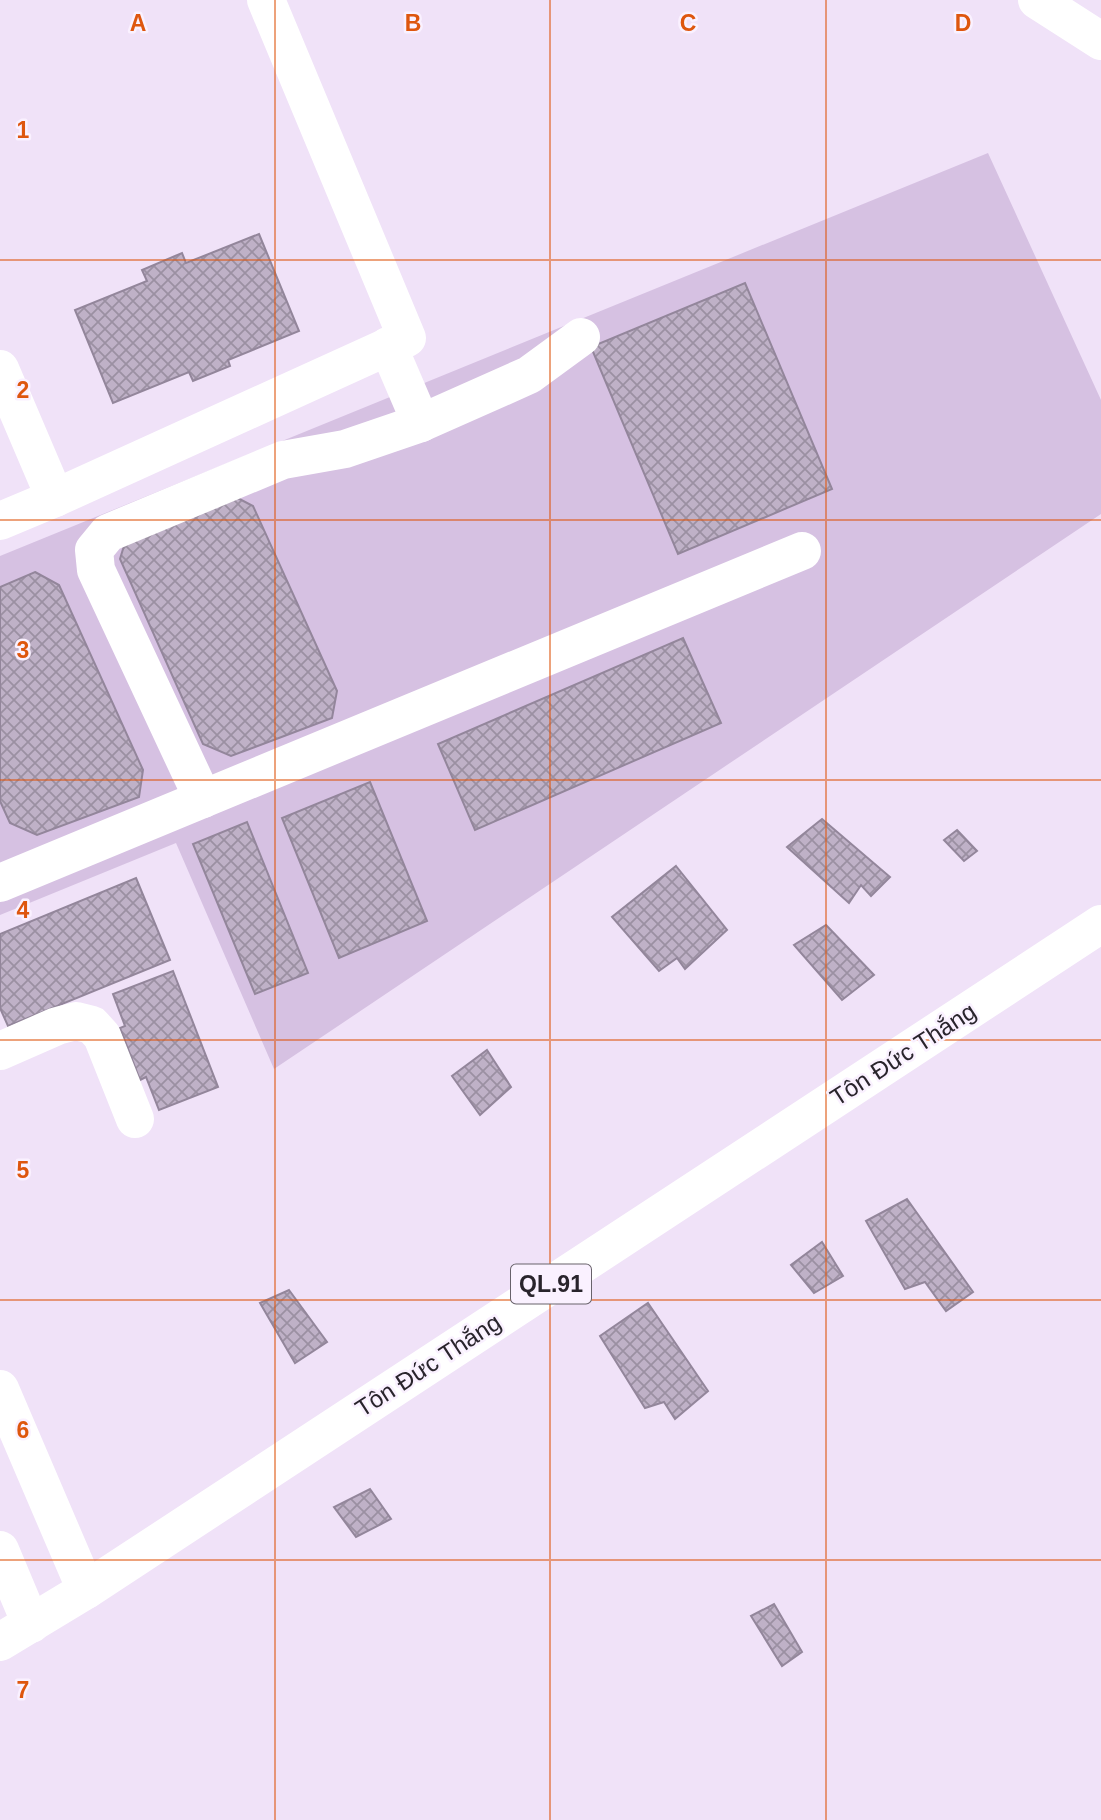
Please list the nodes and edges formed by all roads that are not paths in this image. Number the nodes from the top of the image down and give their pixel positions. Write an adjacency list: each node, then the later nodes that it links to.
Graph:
1 (266, 0): 5 (main road)
2 (1037, 0): 3 (main road)
3 (1101, 41)
4 (581, 337): 7 (main road)
5 (388, 346): 7 (main road); 8 (main road)
6 (1, 374): 8 (main road)
7 (421, 423): 11 (main road)
8 (55, 498): 9 (main road)
9 (3, 511)
10 (802, 551): 11 (main road)
11 (203, 799): 12 (main road)
12 (0, 883)
13 (1101, 924): 18 (main road, Tôn Đức Thắng / QL.91)
14 (0, 1051): 15 (main road)
15 (135, 1119)
16 (0, 1389): 18 (main road)
17 (0, 1550): 19 (main road)
18 (86, 1590): 19 (main road, Tôn Đức Thắng / QL.91)
19 (15, 1633)

